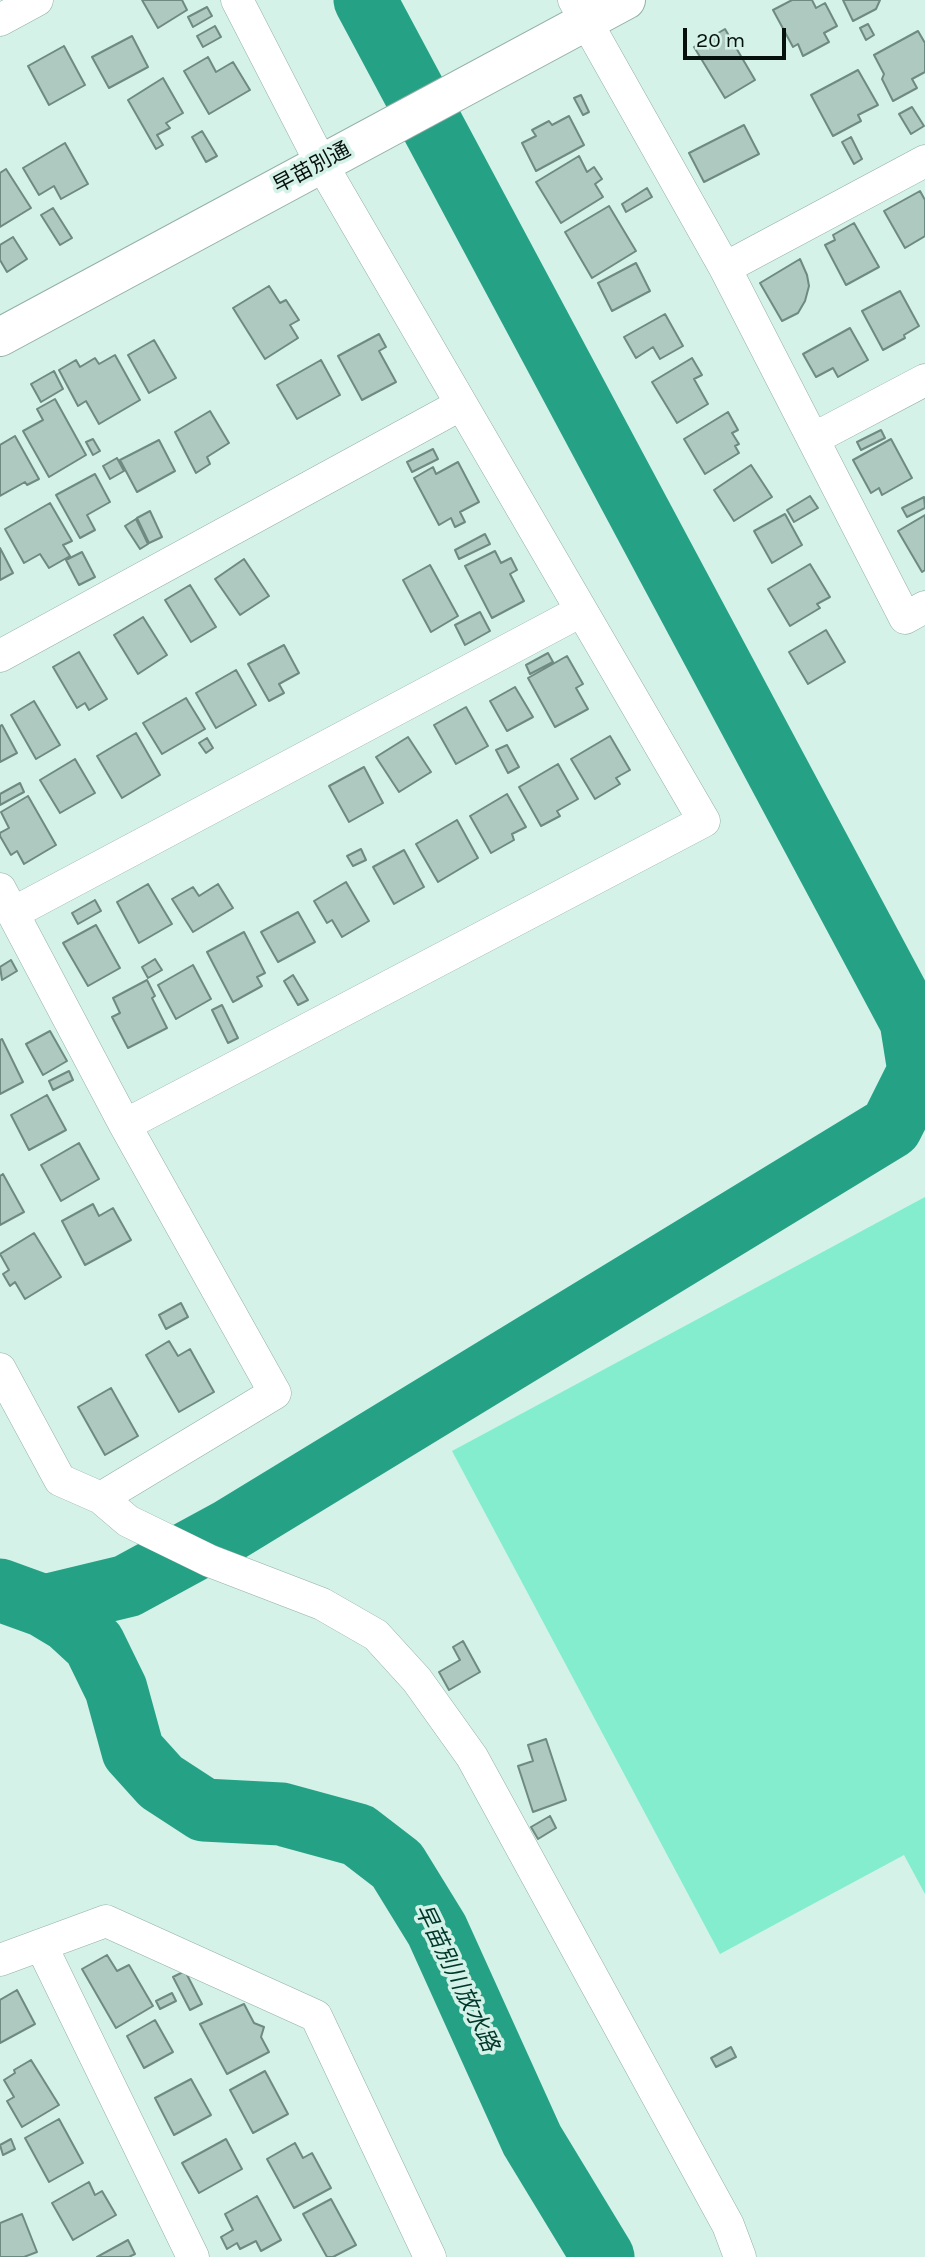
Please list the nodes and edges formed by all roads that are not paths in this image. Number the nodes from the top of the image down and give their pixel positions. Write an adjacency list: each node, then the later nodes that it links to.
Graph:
1 (37, 0): 5 (street)
2 (237, 0): 7 (street)
3 (626, 0): 4 (street, 早苗別通)
4 (579, 11): 7 (street, 早苗別通); 8 (street)
5 (0, 20)
6 (925, 161): 8 (street)
7 (321, 163): 9 (street, 早苗別通); 11 (street)
8 (725, 268): 12 (street)
9 (0, 337)
10 (925, 380): 12 (street)
11 (460, 405): 14 (street); 15 (street)
12 (813, 439): 13 (street)
13 (925, 607)
14 (581, 611): 16 (street); 17 (street)
15 (0, 656)
16 (6, 901): 17 (street)
17 (125, 1125): 19 (street)
18 (0, 1369): 19 (street)
19 (101, 1498): 24 (street)
20 (41, 1945): 21 (street); 22 (street); 23 (street)
21 (0, 1960)
22 (193, 2257)
23 (430, 2257)
24 (740, 2257)

